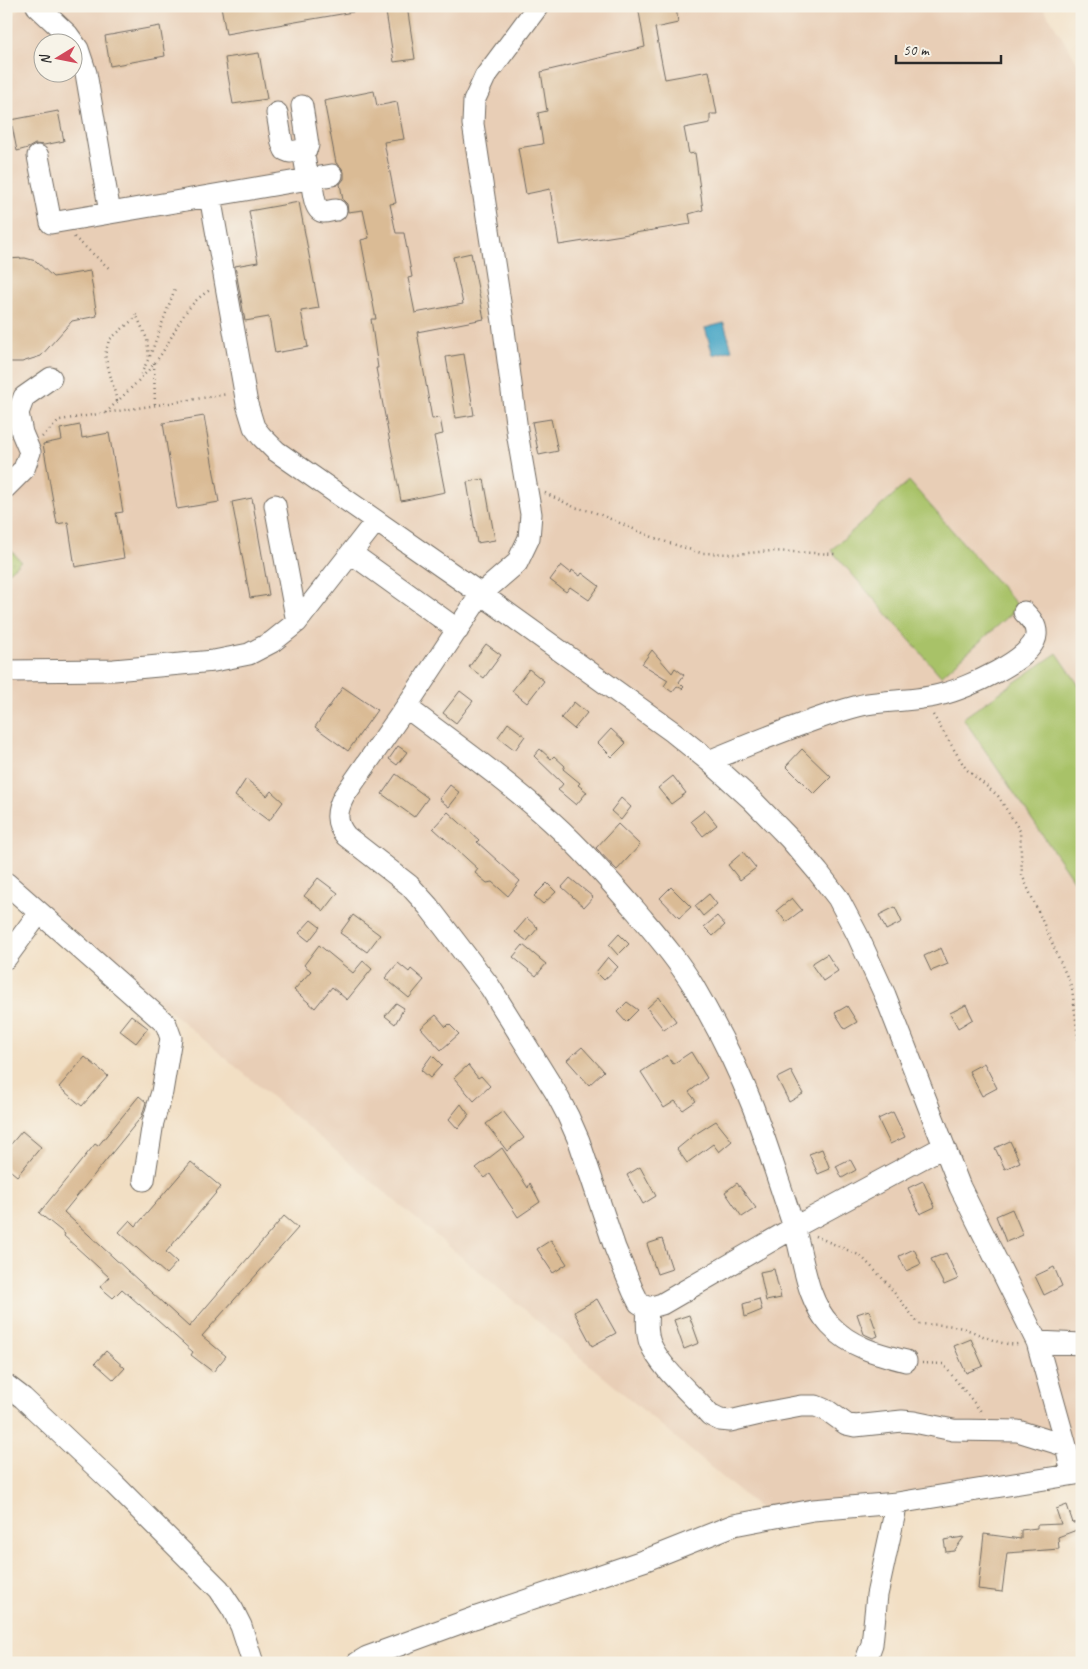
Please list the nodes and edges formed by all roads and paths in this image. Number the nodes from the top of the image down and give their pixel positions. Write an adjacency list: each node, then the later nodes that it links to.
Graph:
1 (37, 6): 10 (street)
2 (538, 6): 24 (street)
3 (302, 106): 5 (street)
4 (277, 113): 5 (street)
5 (303, 150): 7 (street)
6 (38, 156): 11 (street)
7 (317, 177): 8 (street); 9 (street)
8 (210, 196): 10 (street); 13 (street)
9 (336, 210)
10 (110, 213): 11 (street)
11 (58, 222): 12 (path)
12 (111, 270)
13 (224, 282): 16 (path); 19 (street)
14 (176, 286): 15 (path)
15 (149, 358): 18 (path); 20 (path)
16 (154, 363): 18 (path); 21 (path)
17 (51, 378): 23 (street)
18 (139, 378): 20 (path)
19 (245, 392): 21 (path); 27 (street)
20 (117, 401): 22 (path)
21 (155, 406): 22 (path)
22 (106, 413): 23 (path)
23 (30, 452): 25 (street)
24 (525, 484): 29 (path); 30 (street)
25 (6, 487)
26 (274, 505): 32 (street)
27 (376, 521): 28 (street); 30 (street)
28 (350, 553): 32 (street); 33 (street)
29 (835, 554)
30 (481, 594): 33 (street); 37 (street)
31 (1024, 612): 35 (street)
32 (297, 622): 34 (street)
33 (458, 630): 36 (street)
34 (6, 671)
35 (923, 698): 37 (street); 41 (path)
36 (406, 707): 44 (street); 45 (street)
37 (709, 761): 42 (street)
38 (6, 883): 39 (street)
39 (39, 913): 40 (street); 43 (street)
40 (6, 958)
41 (1082, 1057)
42 (944, 1147): 44 (street); 46 (street)
43 (144, 1180)
44 (795, 1228): 45 (street); 46 (path); 48 (street)
45 (648, 1308): 51 (street)
46 (1037, 1342): 47 (street); 52 (street)
47 (1082, 1344)
48 (906, 1362): 51 (path)
49 (6, 1385): 50 (street)
50 (14, 1402): 55 (street)
51 (996, 1430): 52 (street)
52 (1066, 1446): 53 (street)
53 (1077, 1473): 54 (street)
54 (897, 1502): 56 (street); 57 (street)
55 (252, 1663)
56 (357, 1663)
57 (865, 1663)

